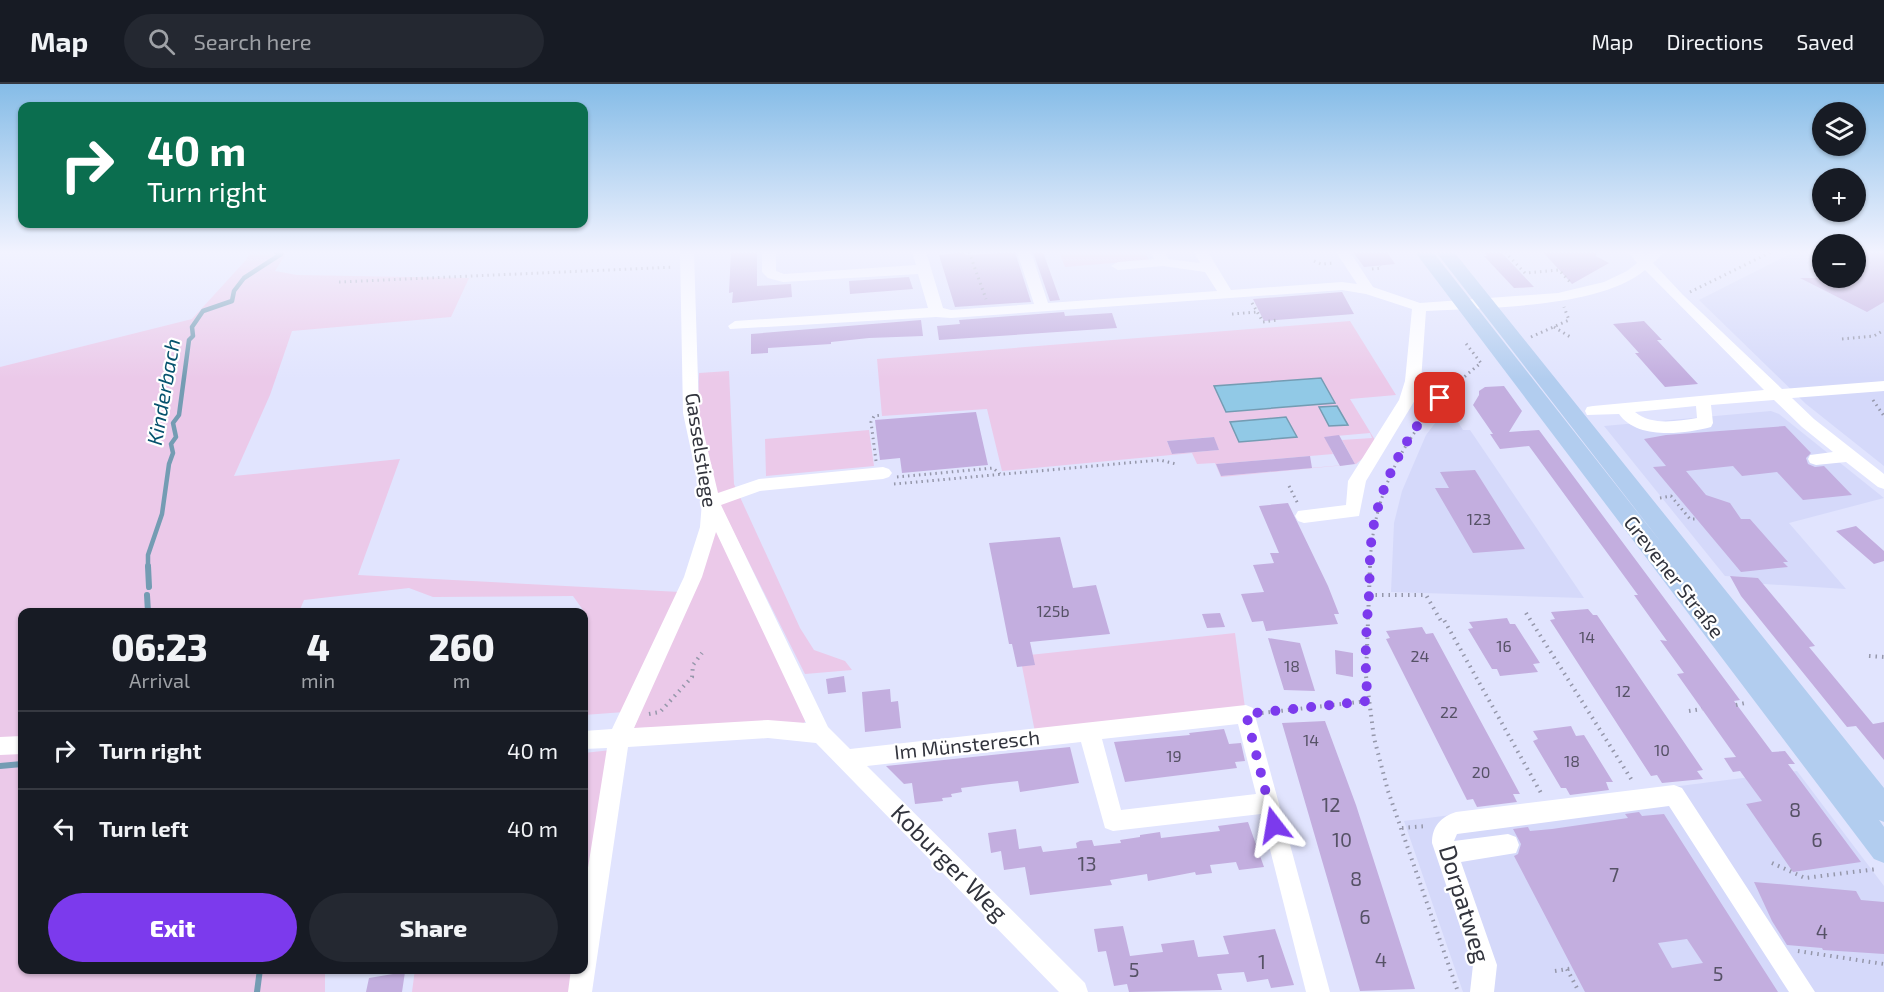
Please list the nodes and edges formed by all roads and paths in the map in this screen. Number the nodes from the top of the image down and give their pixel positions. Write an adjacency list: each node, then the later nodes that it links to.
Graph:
1 (689, 294): 52 (street, Gasselstiege)
2 (932, 294): 19 (street)
3 (985, 294): 20 (path)
4 (1038, 294): 18 (street)
5 (1234, 294): 13 (street)
6 (1248, 294): 21 (path)
7 (1381, 294): 17 (street)
8 (1466, 294): 16 (main road, Grevener Straße)
9 (1470, 294): 16 (main road, Grevener Straße)
10 (1577, 294): 14 (street)
11 (1674, 294): 15 (street)
12 (1685, 294): 15 (path)
13 (1228, 295): 18 (street)
14 (1558, 297): 16 (street); 25 (path)
15 (1678, 298): 33 (street)
16 (1475, 303): 17 (street); 76 (main road, Grevener Straße); 80 (main road, Grevener Straße)
17 (1419, 307): 53 (street)
18 (1043, 308): 20 (street)
19 (937, 312): 20 (street); 24 (street)
20 (991, 312)
21 (1258, 312): 22 (path); 23 (path)
22 (1232, 314)
23 (1278, 320)
24 (735, 326)
25 (1554, 327): 28 (path); 29 (path)
26 (1884, 330): 30 (path)
27 (1466, 336): 31 (path)
28 (1530, 337)
29 (1572, 338)
30 (1842, 339)
31 (1453, 386): 34 (path); 55 (path)
32 (1884, 386): 33 (street)
33 (1777, 394): 35 (street); 40 (street)
34 (1417, 399)
35 (1703, 400): 36 (street); 36 (street)
36 (1627, 408): 37 (street)
37 (1593, 411)
38 (882, 415): 47 (path)
39 (1167, 455): 42 (path)
40 (1850, 456): 41 (street); 45 (street)
41 (1816, 459)
42 (1169, 460): 43 (path); 46 (path)
43 (1176, 464)
44 (952, 470): 46 (path); 47 (path); 48 (path)
45 (1876, 472): 49 (street)
46 (1000, 474): 48 (path)
47 (883, 475): 48 (path); 52 (street)
48 (954, 479)
49 (1884, 483)
50 (1289, 486): 53 (path)
51 (1654, 498): 54 (path)
52 (711, 502): 66 (street, Gasselstiege); 68 (street, Koburger Weg)
53 (1300, 509)
54 (1695, 519)
55 (1369, 595): 60 (path); 77 (path)
56 (1527, 614): 74 (path)
57 (702, 653): 66 (path)
58 (1869, 656): 59 (path)
59 (1884, 657)
60 (1368, 701): 65 (path); 92 (path)
61 (1750, 703): 62 (path)
62 (1736, 705)
63 (1702, 709): 64 (path)
64 (1689, 711)
65 (1246, 714): 67 (street, Im Münsteresch); 75 (street)
66 (629, 715): 69 (street, Gasselstiege)
67 (1089, 732): 73 (street, Im Münsteresch); 75 (street)
68 (821, 734): 69 (street); 73 (street, Koburger Weg)
69 (619, 737): 70 (street); 82 (street, Gasselstiege)
70 (588, 740)
71 (18, 745): 72 (street)
72 (0, 746)
73 (844, 759): 90 (street, Koburger Weg)
74 (1643, 799): 77 (street); 83 (street)
75 (1269, 803): 91 (street)
76 (1884, 809)
77 (1550, 810): 79 (street, Dorpatweg)
78 (1508, 845): 79 (street)
79 (1445, 853): 93 (street, Dorpatweg)
80 (1882, 859): 81 (path)
81 (1772, 863)
82 (588, 940)
83 (1773, 947): 84 (path); 95 (street)
84 (1884, 964)
85 (1574, 968): 86 (path)
86 (1567, 969): 87 (path); 94 (path)
87 (1555, 971)
88 (583, 974): 89 (street, Gasselstiege)
89 (580, 992)
90 (1076, 992)
91 (1318, 992)
92 (1458, 992)
93 (1482, 992)
94 (1579, 992)
95 (1803, 992)

